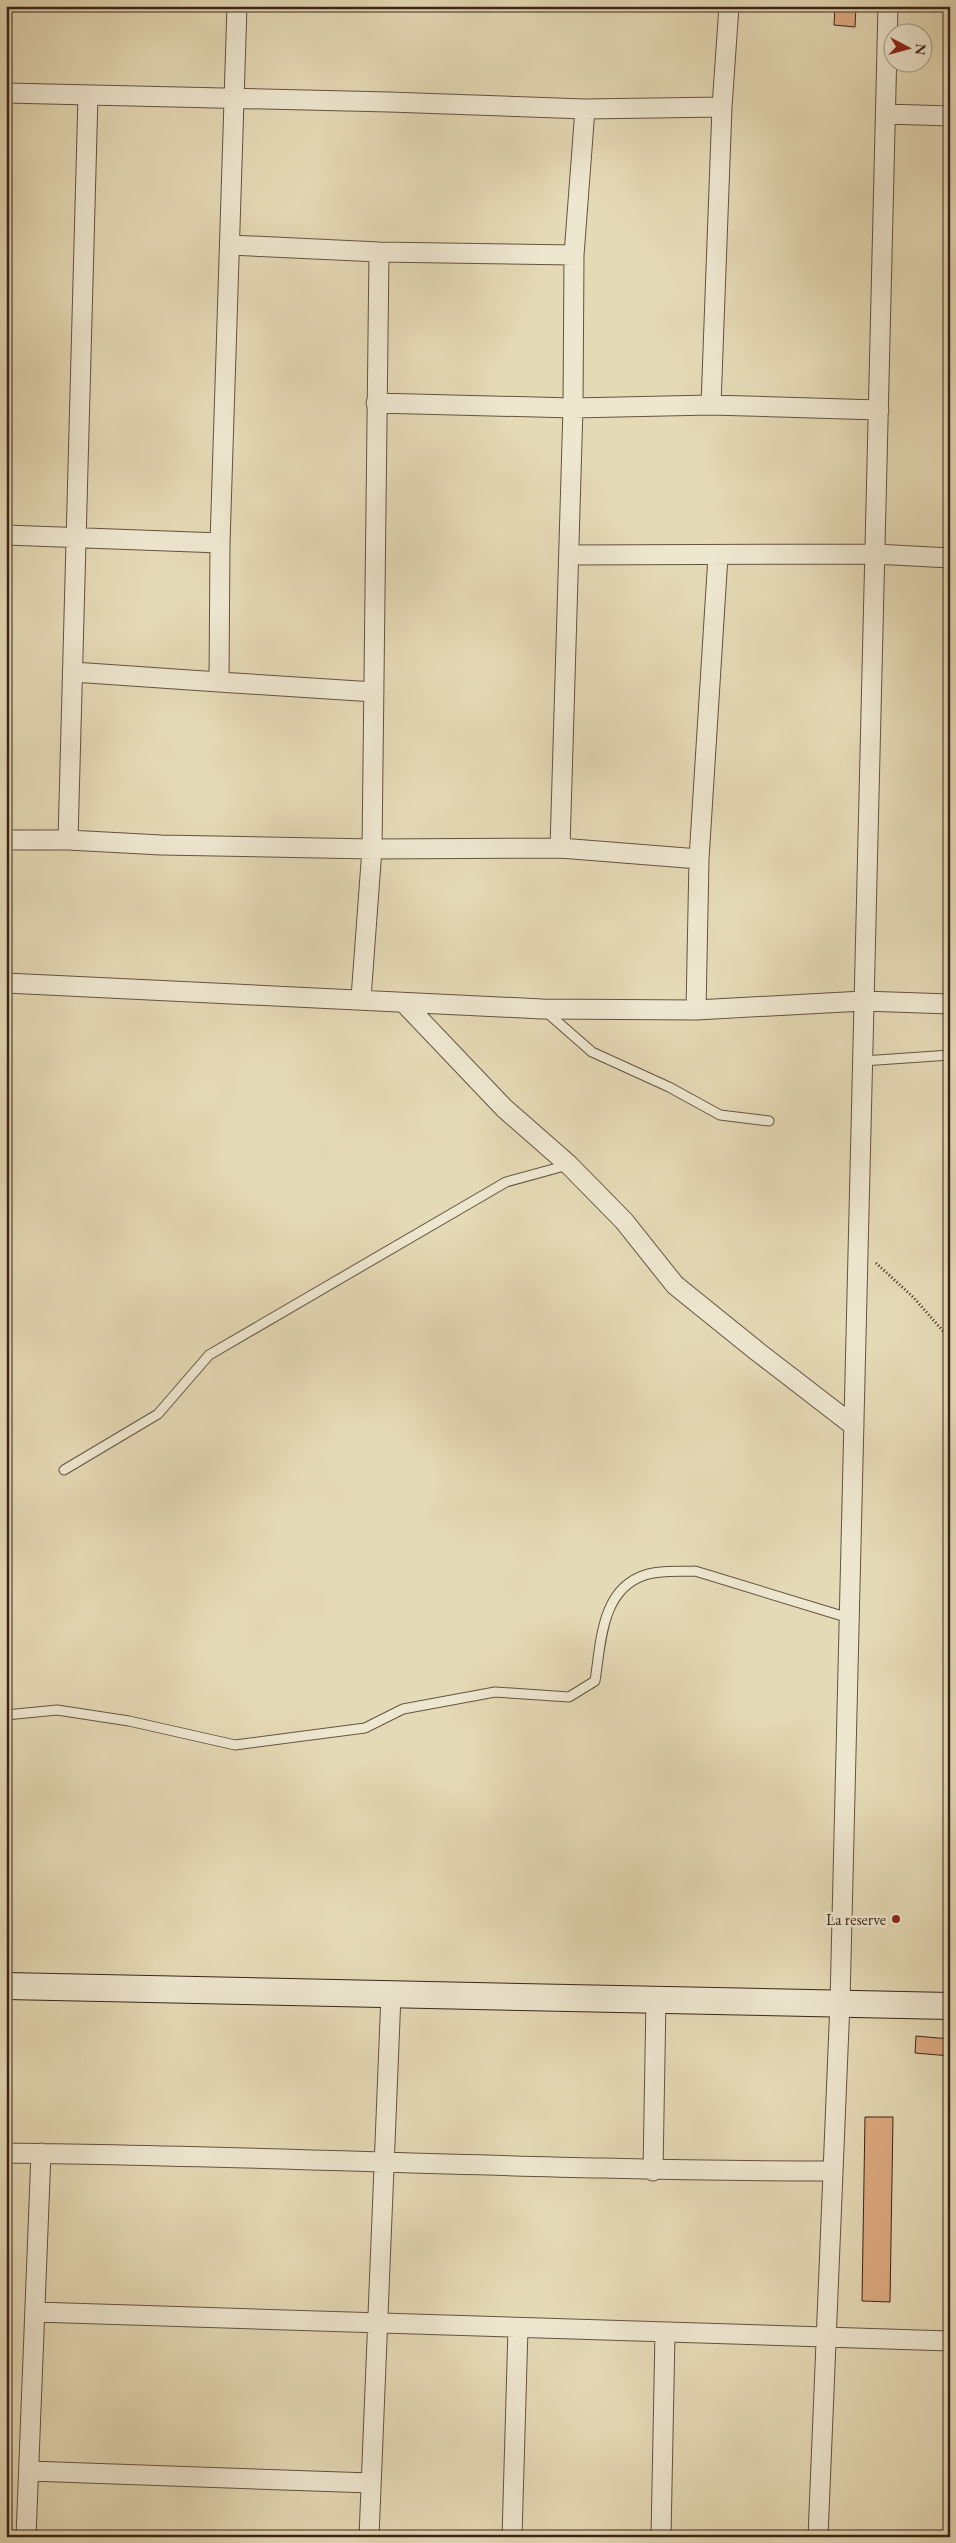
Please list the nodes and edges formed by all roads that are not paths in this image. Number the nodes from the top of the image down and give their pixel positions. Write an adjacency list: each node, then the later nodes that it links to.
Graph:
1 (237, 6): 6 (street)
2 (729, 6): 7 (street)
3 (888, 6): 9 (street)
4 (6, 93): 5 (street)
5 (88, 95): 6 (street); 19 (street)
6 (234, 98): 8 (street); 11 (street)
7 (722, 108): 8 (street); 15 (street)
8 (585, 109): 13 (street)
9 (886, 114): 10 (street); 17 (street)
10 (950, 116)
11 (230, 245): 12 (street); 20 (street)
12 (379, 252): 13 (street); 14 (street)
13 (574, 255): 16 (street)
14 (376, 403): 16 (street); 27 (street)
15 (711, 404): 16 (street); 17 (street)
16 (573, 408): 22 (street)
17 (879, 410): 21 (street)
18 (6, 535): 19 (street)
19 (75, 538): 20 (street); 25 (street)
20 (220, 543): 26 (street)
21 (875, 554): 23 (street); 24 (street); 35 (street)
22 (569, 555): 23 (street); 30 (street)
23 (718, 556): 32 (street)
24 (950, 558)
25 (73, 672): 26 (street); 29 (street)
26 (219, 682): 27 (street)
27 (374, 692): 31 (street)
28 (6, 840): 29 (street)
29 (68, 840): 31 (street)
30 (560, 848): 31 (street); 32 (street)
31 (372, 849): 34 (street)
32 (699, 859): 39 (street)
33 (6, 983): 34 (street)
34 (361, 998): 36 (street)
35 (863, 1001): 37 (street); 39 (street); 41 (street)
36 (405, 1004): 38 (street); 43 (street)
37 (950, 1004)
38 (542, 1009): 39 (street); 42 (lane)
39 (696, 1010)
40 (950, 1055): 41 (lane)
41 (863, 1060): 44 (street)
42 (769, 1121)
43 (569, 1165): 44 (street); 45 (lane)
44 (854, 1426): 46 (street)
45 (64, 1470)
46 (850, 1618): 47 (lane); 51 (street)
47 (6, 1714)
48 (6, 1986): 49 (street)
49 (391, 1995): 50 (street); 55 (street)
50 (656, 1999): 51 (street); 56 (street)
51 (840, 2002): 52 (street); 57 (street)
52 (950, 2006)
53 (6, 2153): 54 (street)
54 (41, 2153): 55 (street); 58 (street)
55 (383, 2164): 56 (street); 59 (street)
56 (653, 2171): 57 (street)
57 (832, 2171): 62 (street)
58 (36, 2312): 59 (street); 64 (street)
59 (377, 2323): 60 (street); 65 (street)
60 (518, 2328): 61 (street); 68 (street)
61 (665, 2333): 62 (street); 69 (street)
62 (825, 2338): 63 (street); 70 (street)
63 (950, 2341)
64 (29, 2471): 65 (street); 66 (street)
65 (371, 2483): 67 (street)
66 (26, 2537)
67 (369, 2537)
68 (512, 2537)
69 (661, 2537)
70 (818, 2537)

